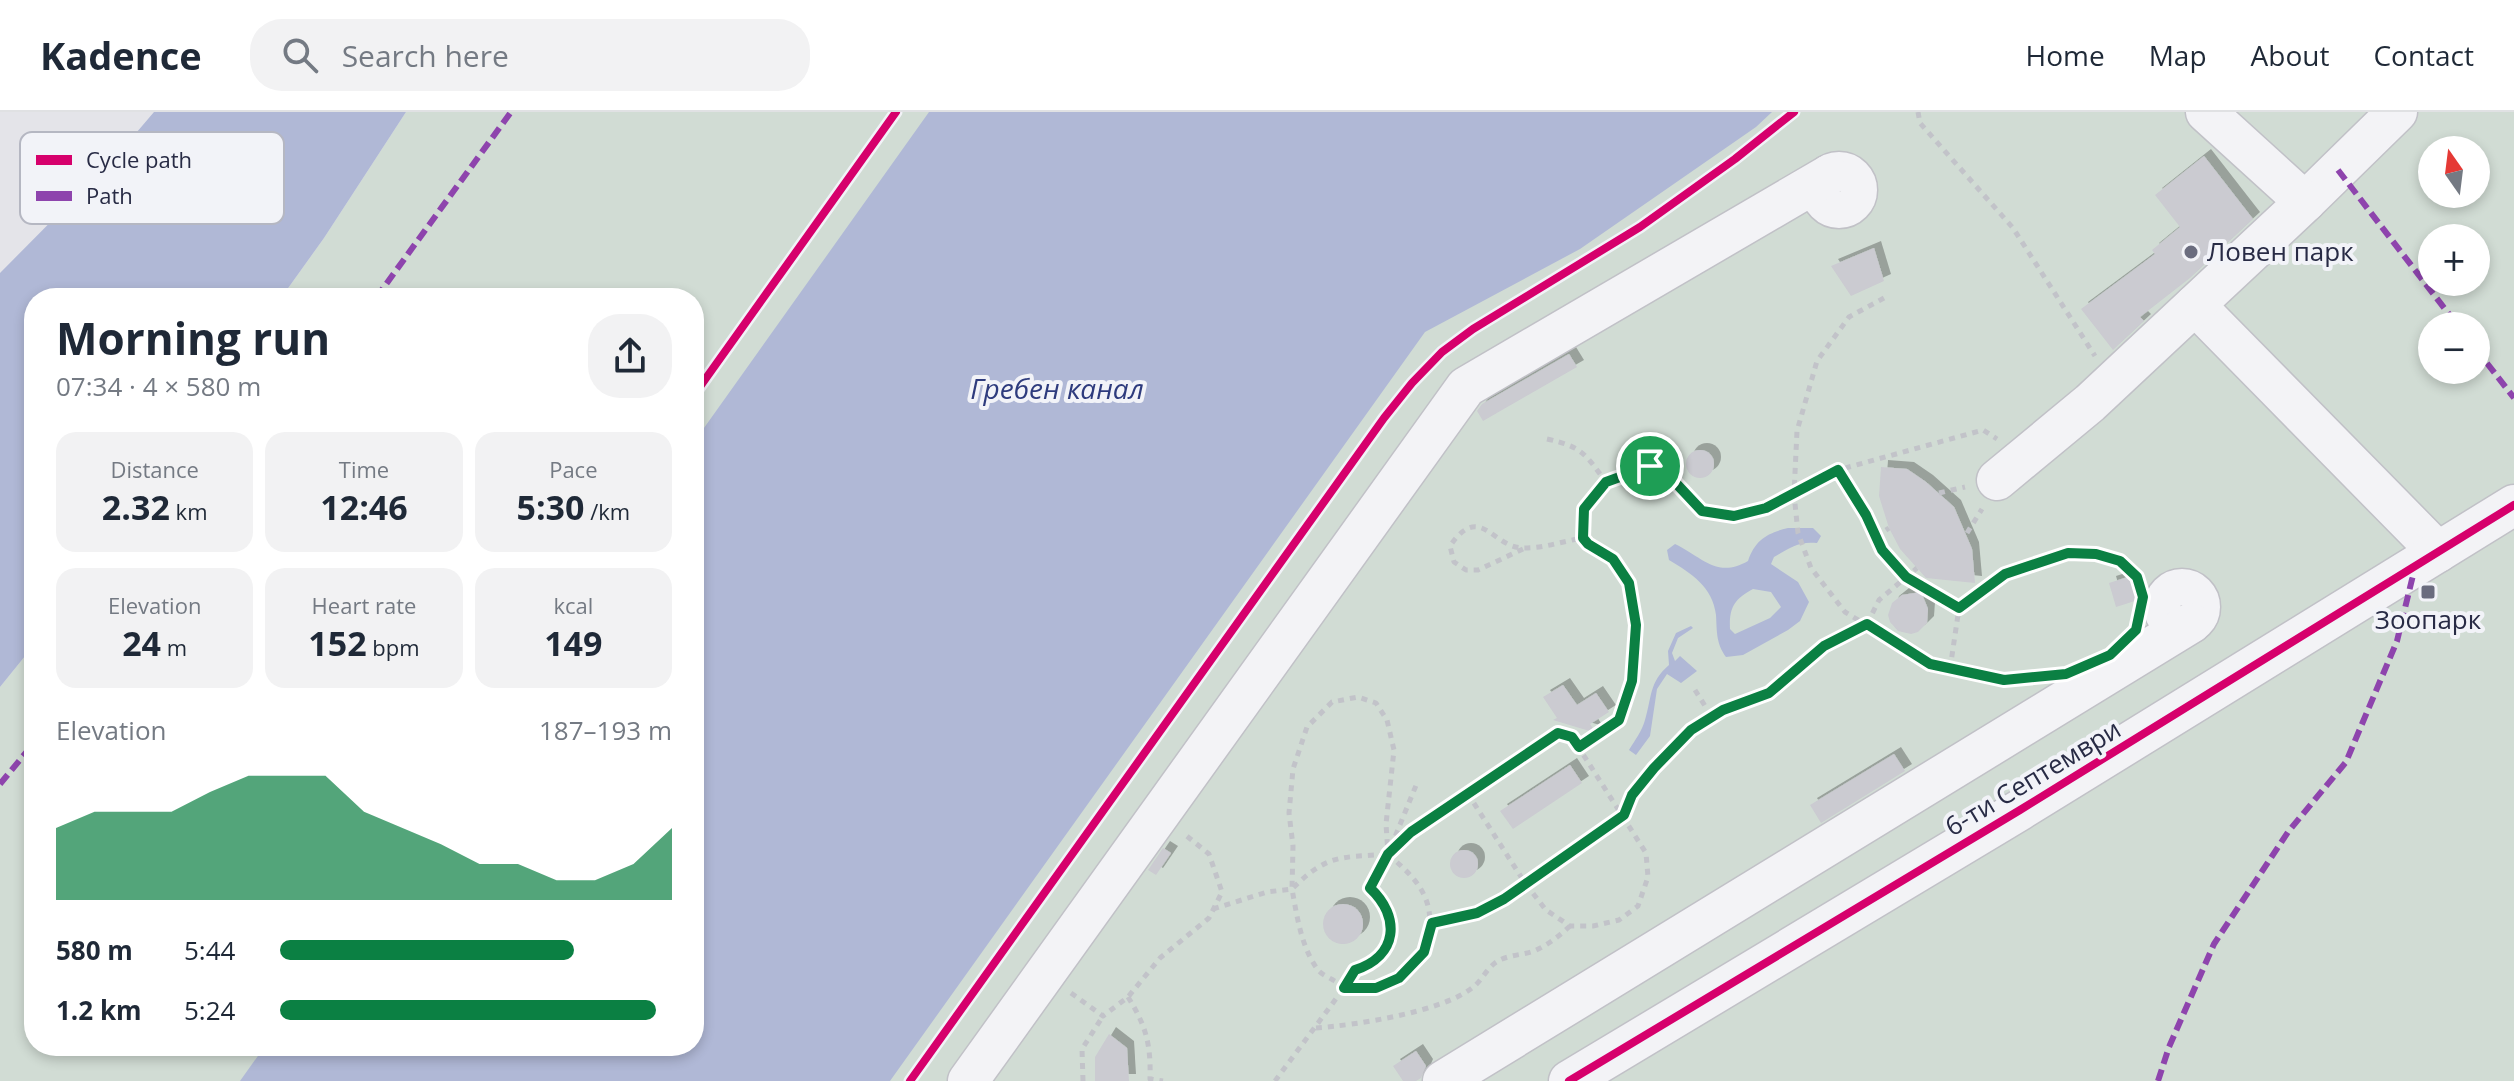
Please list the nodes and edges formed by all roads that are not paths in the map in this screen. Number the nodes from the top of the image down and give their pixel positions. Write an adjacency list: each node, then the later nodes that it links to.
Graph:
1 (2206, 112): 4 (street)
2 (2397, 112): 4 (street)
3 (1829, 175): 10 (street)
4 (2305, 202): 5 (street)
5 (2195, 305): 6 (street); 8 (street)
6 (2011, 468)
7 (2514, 505): 8 (street, 6-ти Септември)
8 (2438, 552): 12 (street, 6-ти Септември)
9 (2191, 623): 11 (street)
10 (968, 1081)
11 (1443, 1081)
12 (1569, 1081)

